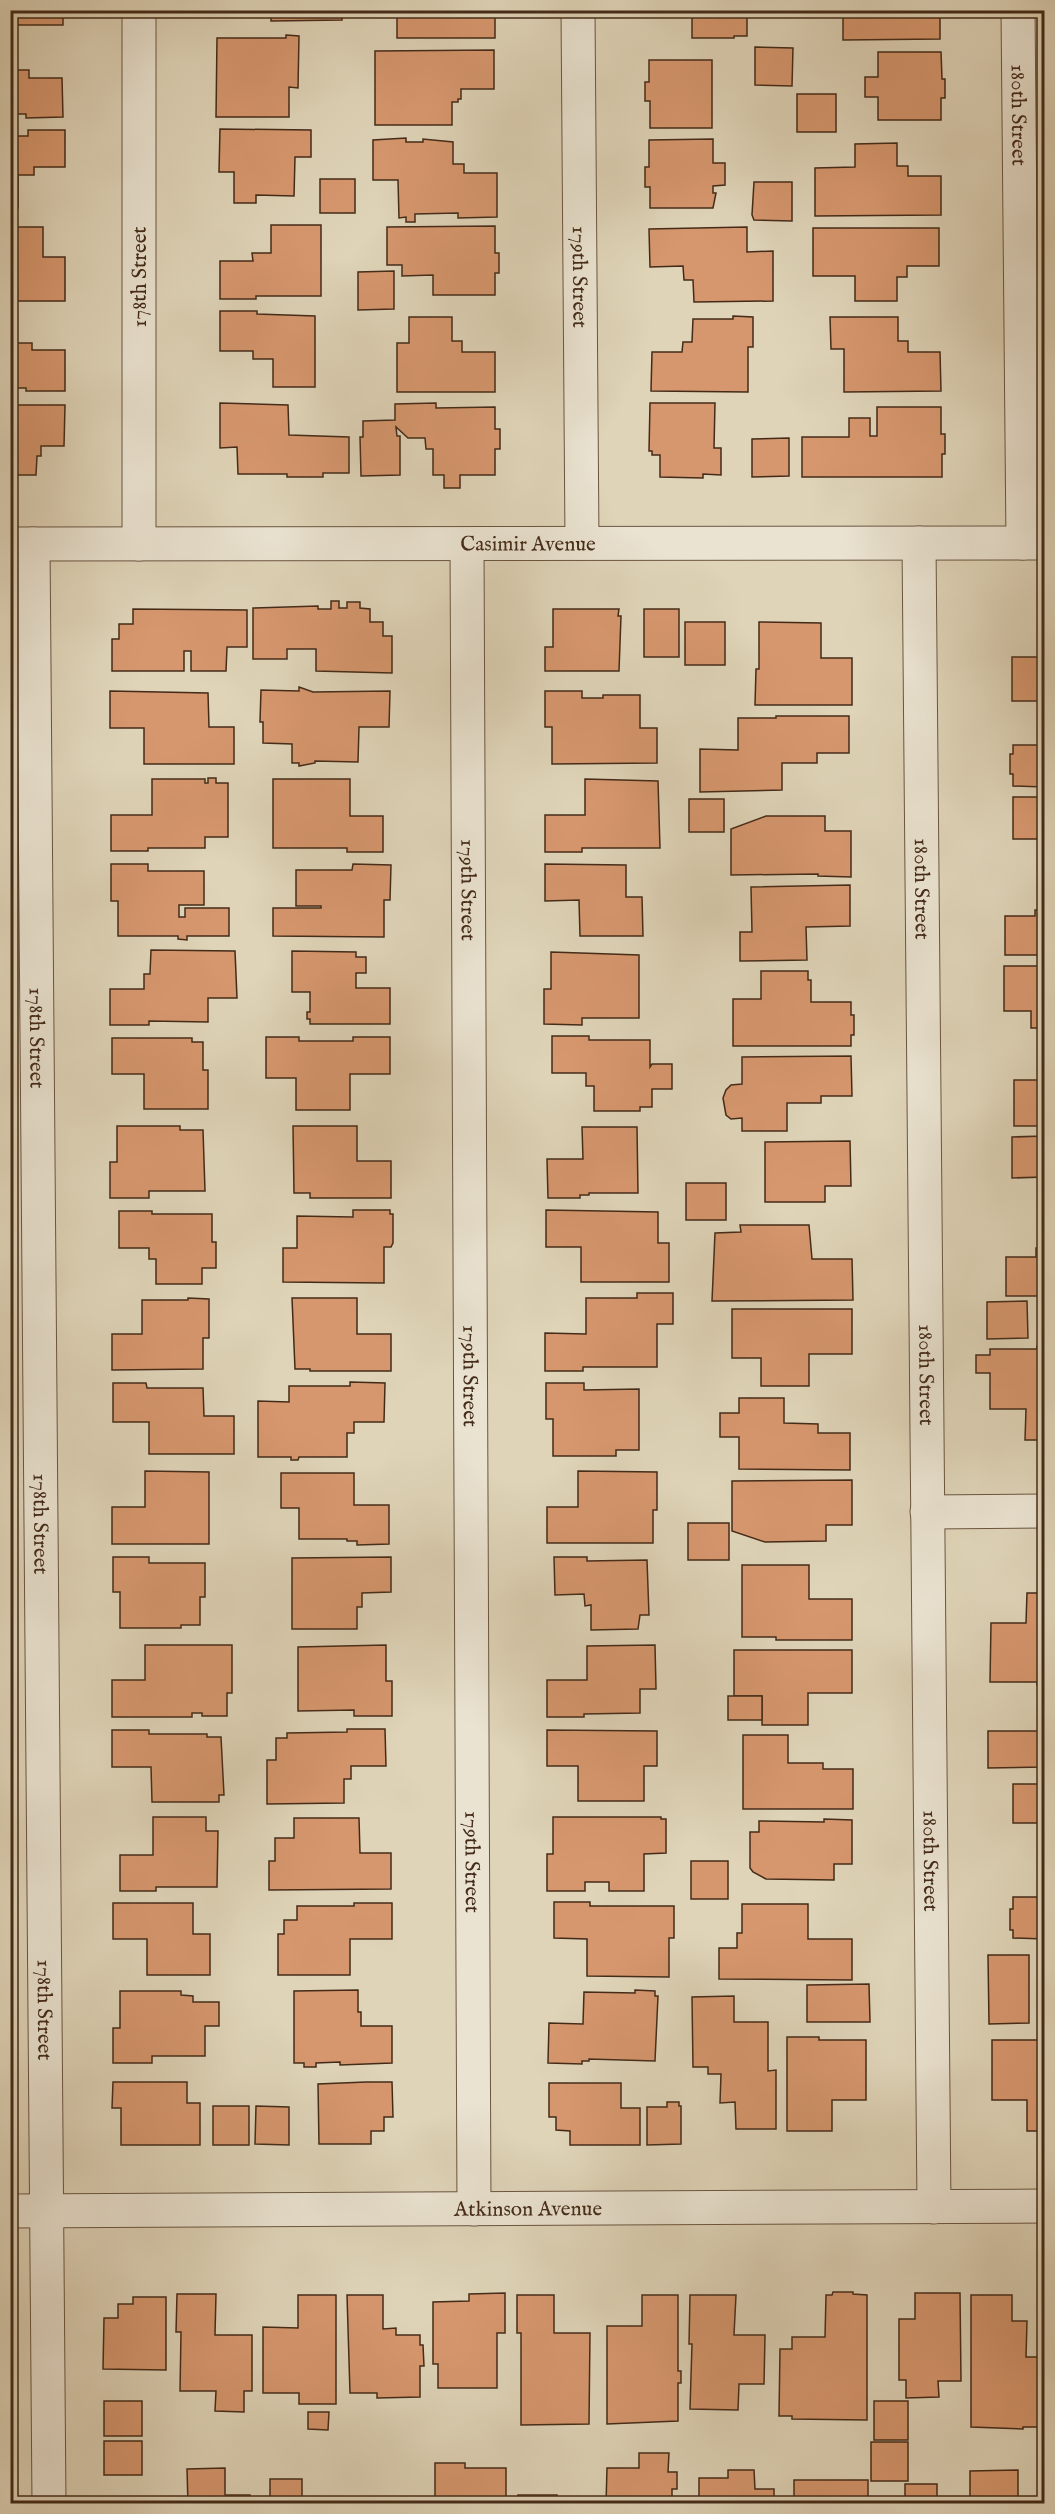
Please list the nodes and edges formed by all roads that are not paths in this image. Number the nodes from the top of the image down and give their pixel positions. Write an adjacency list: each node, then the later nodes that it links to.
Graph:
1 (139, 10): 8 (street, 178th Street)
2 (578, 10): 4 (street, 179th Street)
3 (1018, 10): 6 (street, 180th Street)
4 (582, 543): 5 (street, Casimir Avenue); 9 (street, Casimir Avenue)
5 (919, 543): 6 (street, Casimir Avenue); 11 (street, 180th Street)
6 (1034, 543)
7 (22, 544): 8 (street, Casimir Avenue); 16 (street, 178th Street)
8 (139, 544): 9 (street, Casimir Avenue)
9 (467, 544): 14 (street, 179th Street)
10 (1044, 1511): 11 (street)
11 (927, 1512): 13 (street, 180th Street)
12 (1044, 2206): 13 (street, Atkinson Avenue)
13 (934, 2207): 14 (street, Atkinson Avenue)
14 (474, 2209): 16 (street, Atkinson Avenue)
15 (10, 2211): 16 (street, Atkinson Avenue)
16 (48, 2211): 17 (street, 178th Street)
17 (49, 2504)

